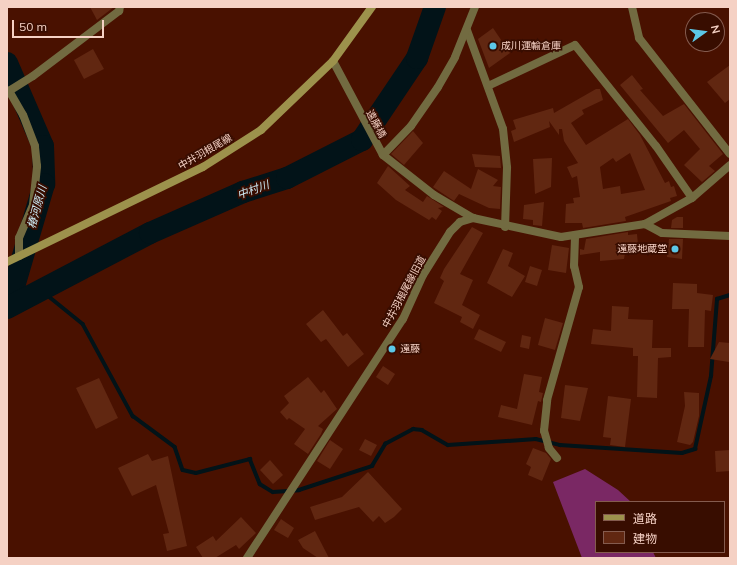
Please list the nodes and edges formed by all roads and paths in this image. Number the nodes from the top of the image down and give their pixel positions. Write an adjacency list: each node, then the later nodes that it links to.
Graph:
1 (120, 7): 17 (street)
2 (372, 7): 6 (main road, 中井羽根尾線)
3 (475, 7): 5 (street)
4 (632, 7): 9 (street)
5 (467, 30): 7 (street); 8 (street)
6 (334, 61): 8 (street, 遠藤橋); 17 (main road, 中井羽根尾線)
7 (488, 86): 11 (street); 14 (street)
8 (380, 152): 12 (street)
9 (730, 154)
10 (730, 164): 11 (street)
11 (692, 198): 13 (street)
12 (472, 218): 14 (street); 20 (street, 中井羽根尾線旧道)
13 (645, 224): 15 (street); 16 (street)
14 (506, 226): 15 (street)
15 (575, 235): 19 (street)
16 (730, 236)
17 (19, 256): 18 (main road, 中井羽根尾線)
18 (7, 262)
19 (557, 458)
20 (247, 558)

